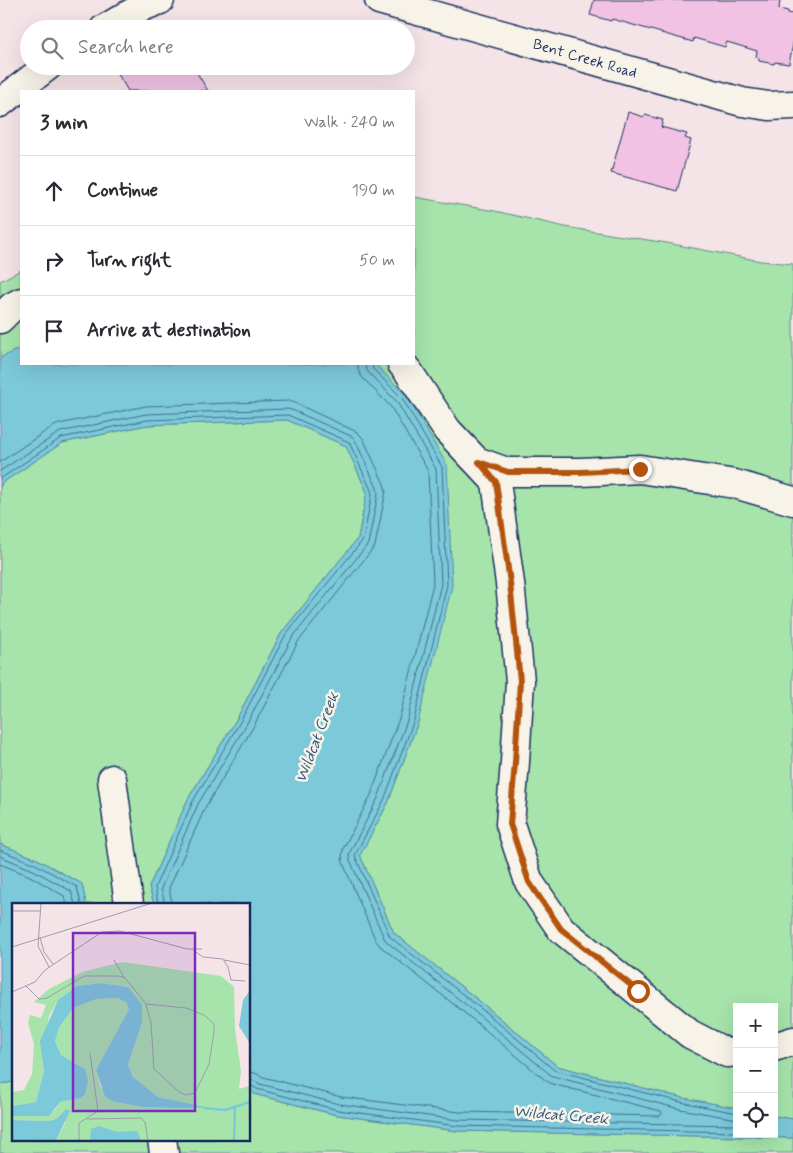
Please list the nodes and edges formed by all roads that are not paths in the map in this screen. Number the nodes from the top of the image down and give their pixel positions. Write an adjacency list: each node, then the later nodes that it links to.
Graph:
1 (160, 0): 3 (street)
2 (379, 0): 6 (street, Bent Creek Road)
3 (120, 20)
4 (36, 75): 5 (street)
5 (0, 103)
6 (790, 108)
7 (20, 302): 8 (street)
8 (0, 319)
9 (403, 365): 10 (street)
10 (479, 462): 11 (street); 16 (street)
11 (793, 501)
12 (112, 778): 13 (street)
13 (129, 903)
14 (793, 1041): 15 (street)
15 (778, 1046)
16 (733, 1052)
17 (162, 1140): 18 (street)
18 (164, 1153)

